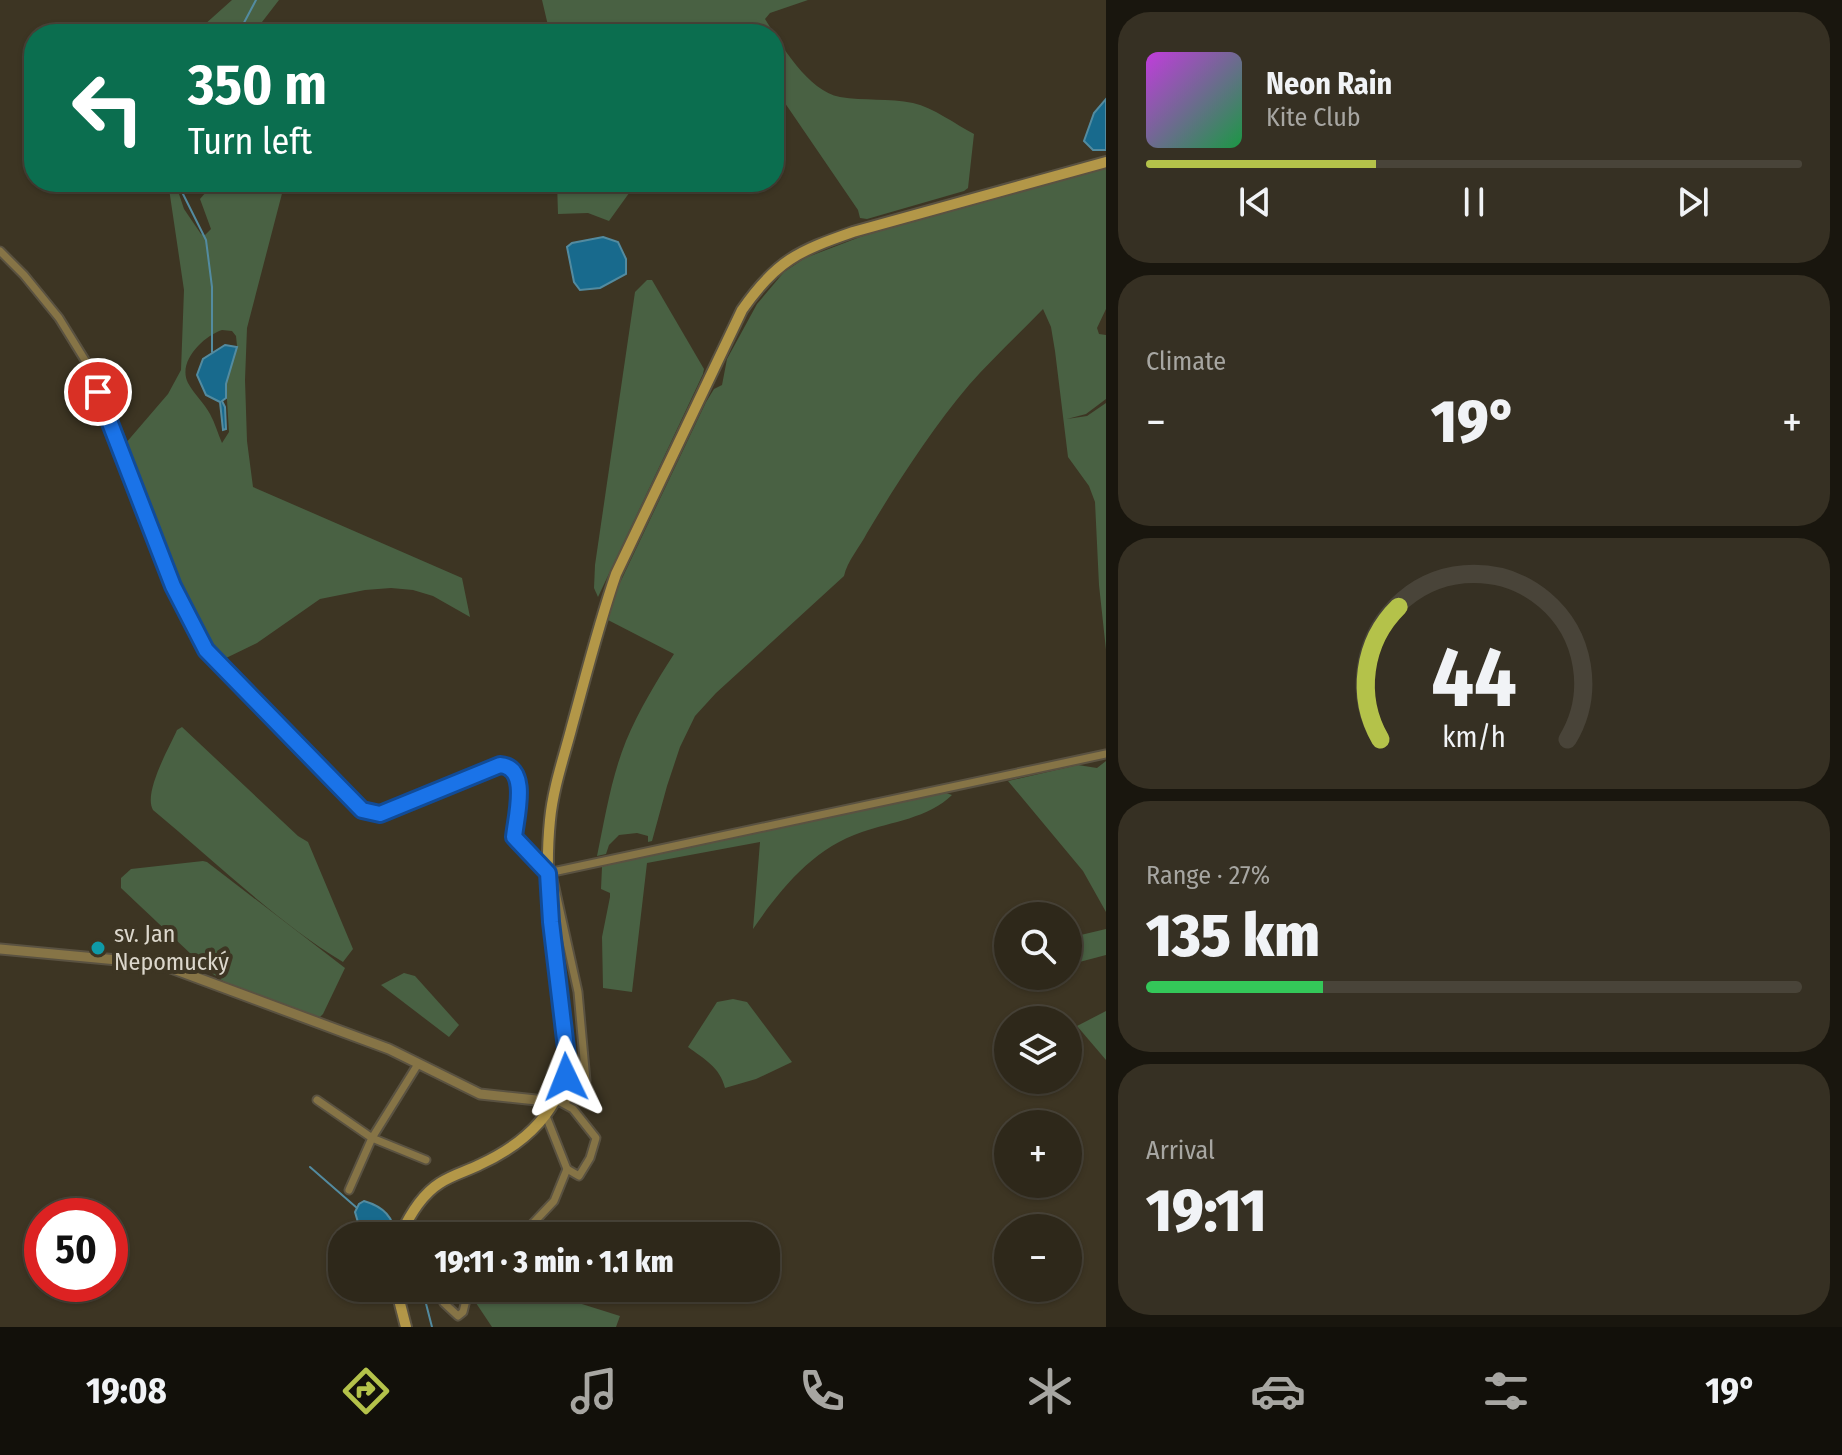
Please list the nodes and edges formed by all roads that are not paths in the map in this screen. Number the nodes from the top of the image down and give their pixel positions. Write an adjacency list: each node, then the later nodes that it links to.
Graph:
1 (1106, 162): 4 (main road)
2 (0, 251): 4 (street)
3 (1106, 754): 4 (street)
4 (548, 873): 8 (main road); 8 (street)
5 (0, 949): 6 (street)
6 (418, 1064): 8 (street); 10 (street)
7 (317, 1100): 10 (street)
8 (559, 1102): 9 (main road); 12 (street)
9 (546, 1116): 12 (street); 14 (main road)
10 (372, 1138): 11 (street); 13 (street)
11 (426, 1160)
12 (567, 1169): 15 (street)
13 (349, 1190)
14 (407, 1222)
15 (534, 1222)
16 (400, 1302): 19 (main road)
17 (443, 1302): 18 (street)
18 (466, 1302)
19 (406, 1327)

